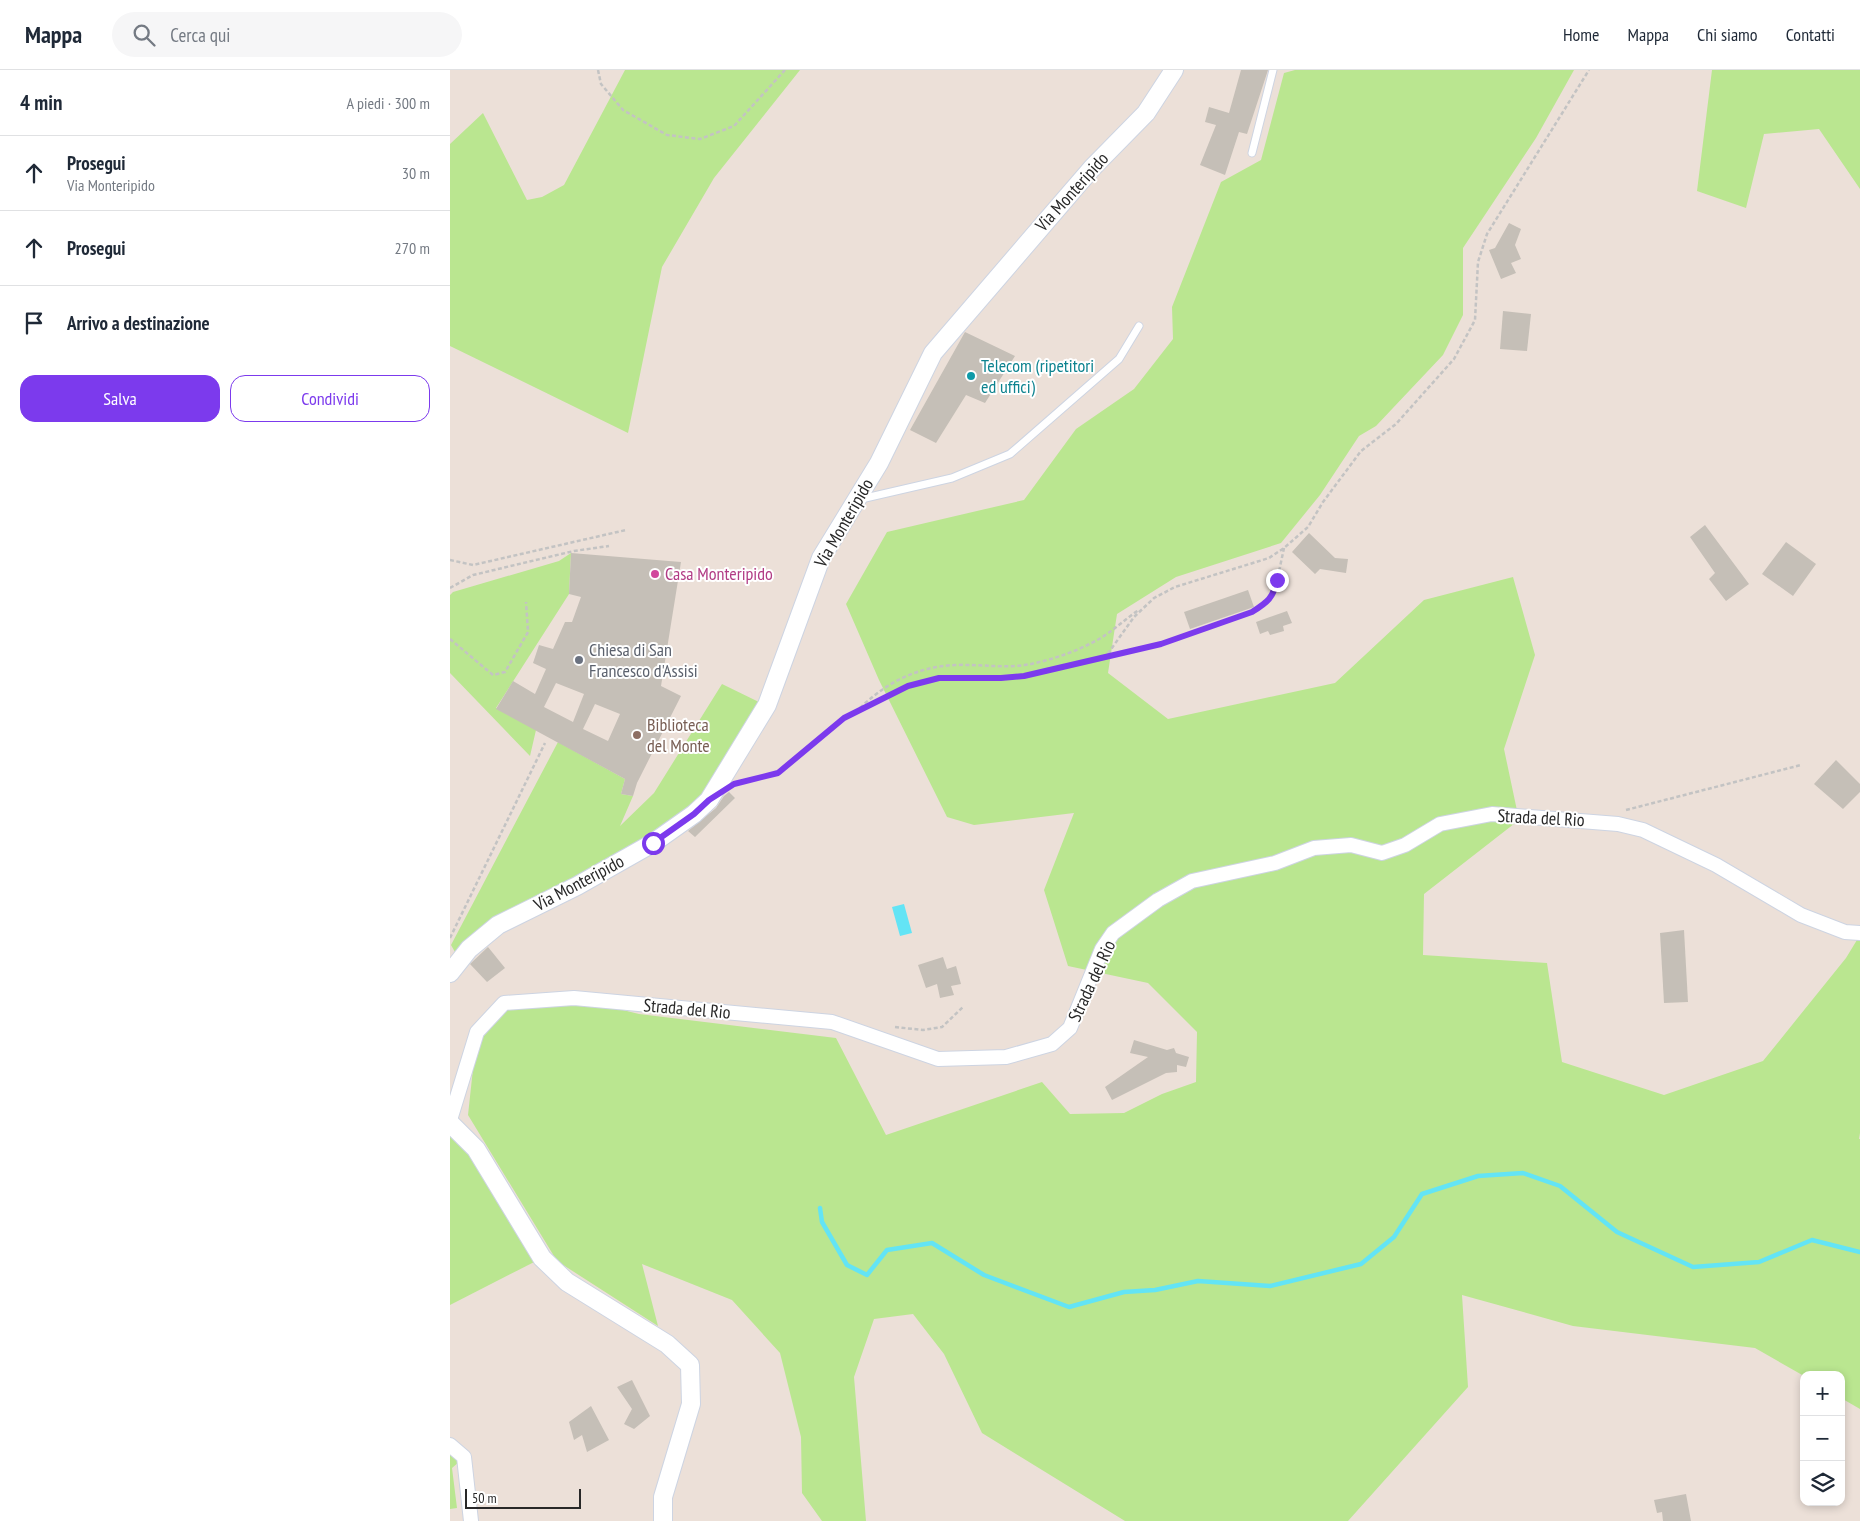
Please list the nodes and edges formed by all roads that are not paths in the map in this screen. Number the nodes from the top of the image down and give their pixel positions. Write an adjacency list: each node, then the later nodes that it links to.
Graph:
1 (1174, 70): 5 (street, Via Monteripido)
2 (1273, 70): 3 (lane)
3 (1252, 153)
4 (1139, 326): 5 (lane)
5 (856, 501): 7 (street, Via Monteripido)
6 (1860, 933): 8 (street, Strada del Rio)
7 (450, 973)
8 (450, 1122): 11 (street)
9 (450, 1445): 10 (street)
10 (471, 1521)
11 (663, 1521)

